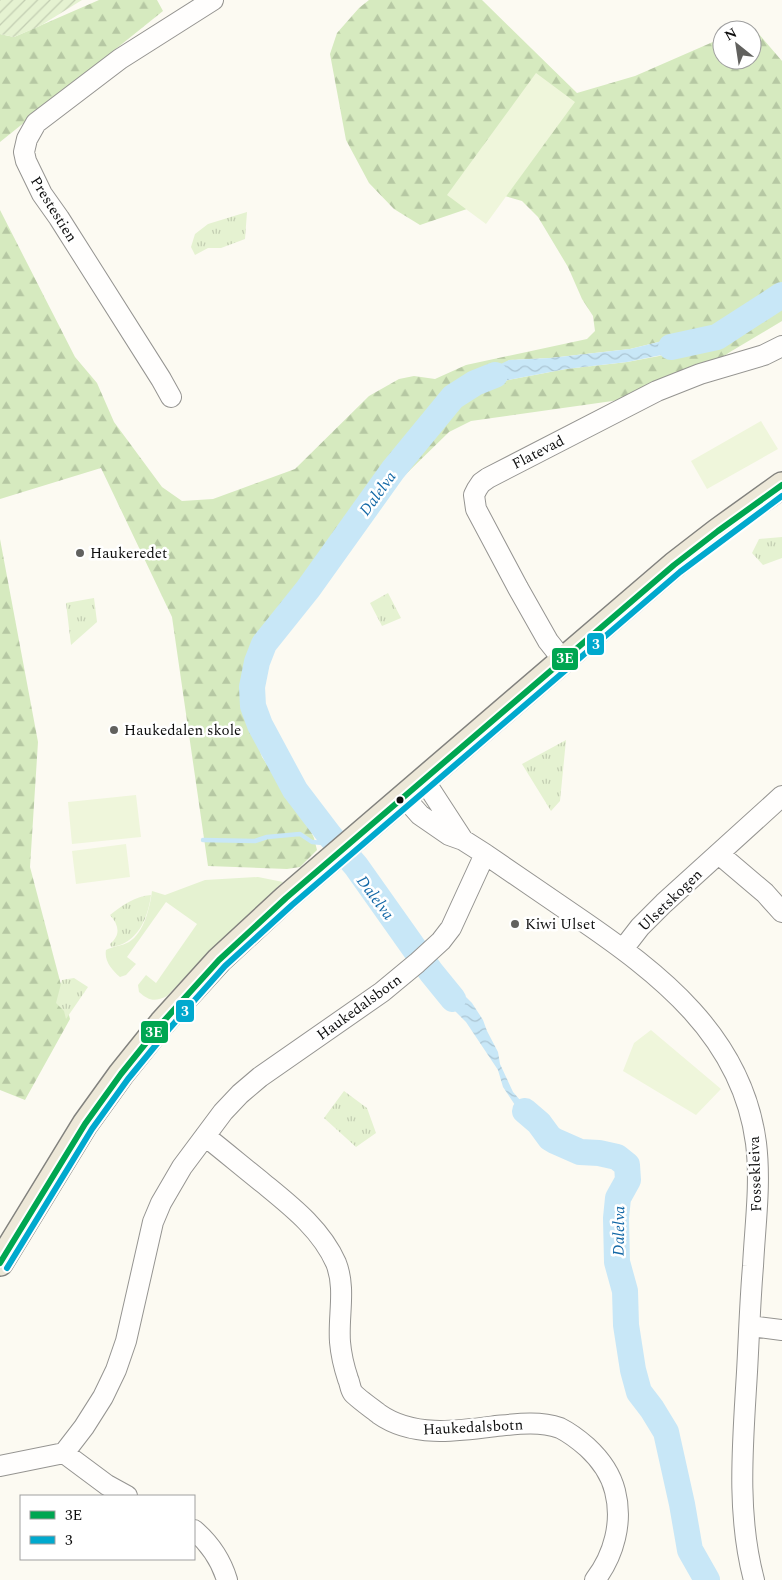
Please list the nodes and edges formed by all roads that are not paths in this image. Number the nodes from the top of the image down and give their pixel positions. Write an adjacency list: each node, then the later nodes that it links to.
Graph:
1 (214, 0): 3 (street, Prestestien)
2 (782, 346): 5 (street, Flatevad)
3 (171, 398)
4 (782, 485): 5 (main road)
5 (563, 660): 6 (main road)
6 (424, 780): 8 (main road); 9 (street, Fossekleiva)
7 (782, 796): 11 (street, Ulsetskogen)
8 (404, 797): 9 (street, Fossekleiva); 15 (main road)
9 (463, 840): 10 (street, Fossekleiva)
10 (485, 854): 13 (street, Fossekleiva); 14 (street, Haukedalsbotn)
11 (719, 854): 12 (street); 13 (street, Ulsetskogen)
12 (782, 912)
13 (623, 949): 16 (street, Fossekleiva)
14 (205, 1136): 18 (street, Haukedalsbotn); 23 (street, Haukedalsbotn)
15 (0, 1263)
16 (750, 1326): 17 (street); 24 (street, Fossekleiva)
17 (782, 1330)
18 (64, 1452): 19 (street); 20 (street)
19 (0, 1466)
20 (125, 1495)
21 (195, 1531): 22 (street)
22 (226, 1580)
23 (595, 1580)
24 (754, 1580)

